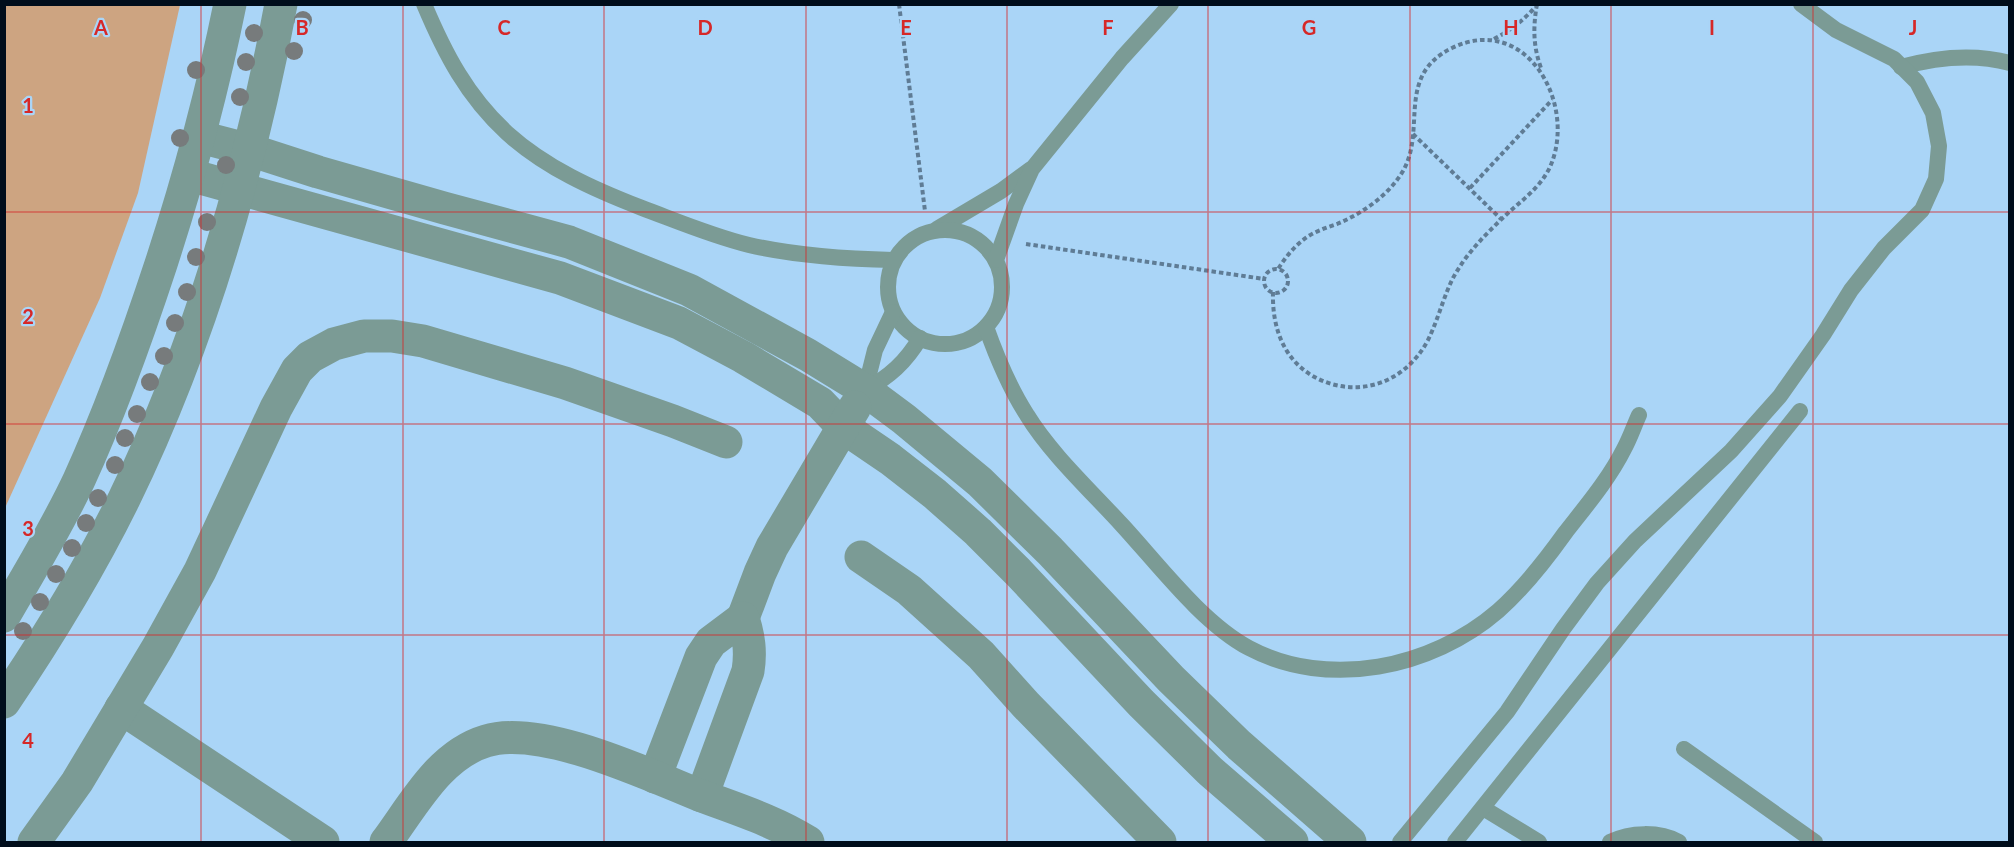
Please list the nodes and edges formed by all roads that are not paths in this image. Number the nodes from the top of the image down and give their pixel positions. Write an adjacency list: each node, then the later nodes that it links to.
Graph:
1 (230, 4): 8 (street)
2 (281, 4): 9 (street)
3 (424, 4): 14 (lane)
4 (1171, 4): 10 (lane)
5 (1801, 4): 7 (lane)
6 (2010, 63): 7 (lane)
7 (1901, 67): 40 (lane)
8 (200, 137): 9 (street); 11 (street)
9 (250, 150): 12 (street); 19 (street)
10 (1032, 169): 13 (lane); 15 (lane)
11 (190, 175): 12 (street); 25 (street)
12 (240, 189): 22 (street); 27 (street)
13 (932, 231): 14 (lane); 15 (lane)
14 (893, 260): 16 (lane)
15 (996, 260): 17 (lane)
16 (893, 312): 18 (lane); 19 (lane)
17 (986, 327): 18 (lane); 21 (lane)
18 (920, 338): 19 (lane)
19 (865, 390): 22 (street); 39 (street)
20 (1800, 411): 32 (lane)
21 (1639, 415)
22 (843, 427): 26 (street); 38 (street)
23 (726, 442): 28 (street)
24 (861, 557): 37 (street)
25 (4, 615)
26 (743, 618): 30 (street); 31 (street)
27 (4, 702)
28 (121, 708): 33 (street); 34 (street)
29 (1683, 749): 45 (lane)
30 (655, 777): 31 (street); 35 (street)
31 (702, 796): 36 (street)
32 (1483, 808): 41 (lane); 42 (lane)
33 (34, 843)
34 (323, 843)
35 (386, 843)
36 (808, 843)
37 (1160, 843)
38 (1292, 843)
39 (1350, 843)
40 (1400, 843)
41 (1455, 843)
42 (1539, 843)
43 (1610, 843): 44 (lane)
44 (1679, 843)
45 (1815, 843)

